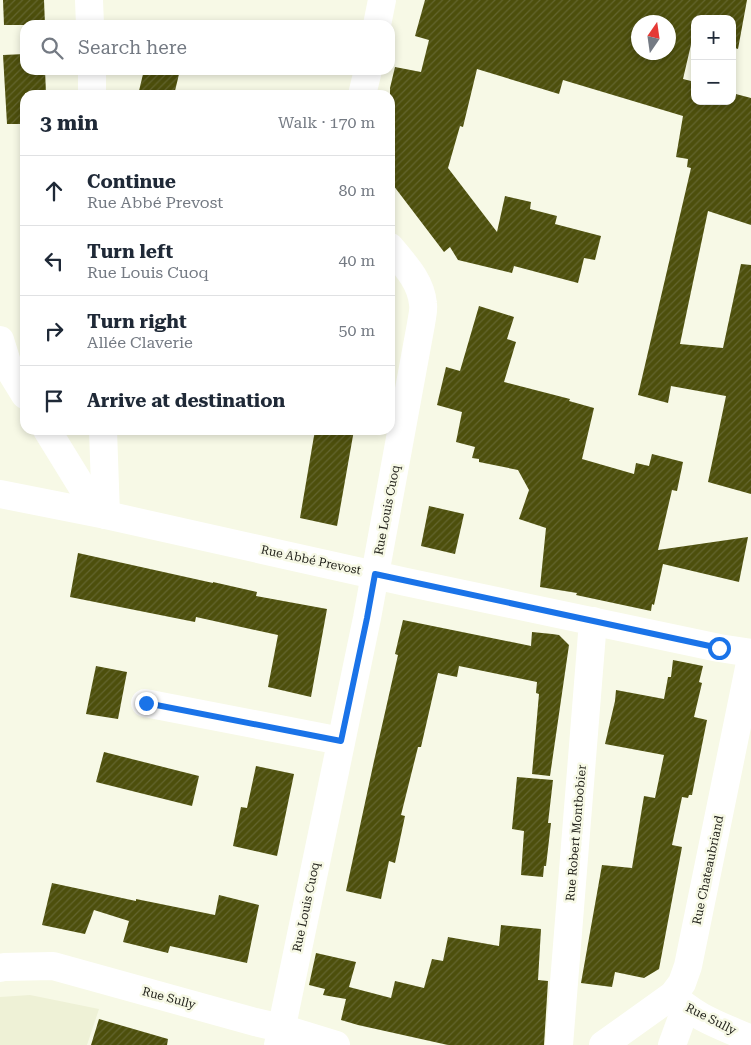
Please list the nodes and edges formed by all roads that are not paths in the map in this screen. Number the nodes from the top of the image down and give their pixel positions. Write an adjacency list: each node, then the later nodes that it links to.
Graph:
1 (89, 0): 3 (street)
2 (382, 0): 4 (street)
3 (90, 20)
4 (378, 20)
5 (92, 75): 7 (street)
6 (367, 75): 8 (street)
7 (92, 90)
8 (363, 90)
9 (395, 253): 16 (street, Rue Louis Cuoq)
10 (0, 340): 11 (street)
11 (20, 387)
12 (50, 435): 15 (street)
13 (103, 435): 15 (street)
14 (0, 494): 15 (street, Rue Abbé Prevost)
15 (106, 515): 16 (street, Rue Abbé Prevost)
16 (375, 574): 17 (street, Rue Abbé Prevost); 21 (street, Rue Louis Cuoq)
17 (593, 621): 18 (street, Rue Abbé Prevost); 27 (street, Rue Robert Montbobier)
18 (751, 653)
19 (751, 658): 23 (street, Rue Chateaubriand)
20 (146, 703): 21 (street)
21 (341, 741): 24 (street, Rue Louis Cuoq)
22 (0, 968): 24 (street, Rue Sully)
23 (679, 1001): 25 (street, Rue Sully); 28 (street, Rue Chateaubriand); 29 (street)
24 (280, 1036): 26 (street, Rue Sully)
25 (751, 1038)
26 (336, 1045)
27 (559, 1045)
28 (603, 1045)
29 (672, 1045)

